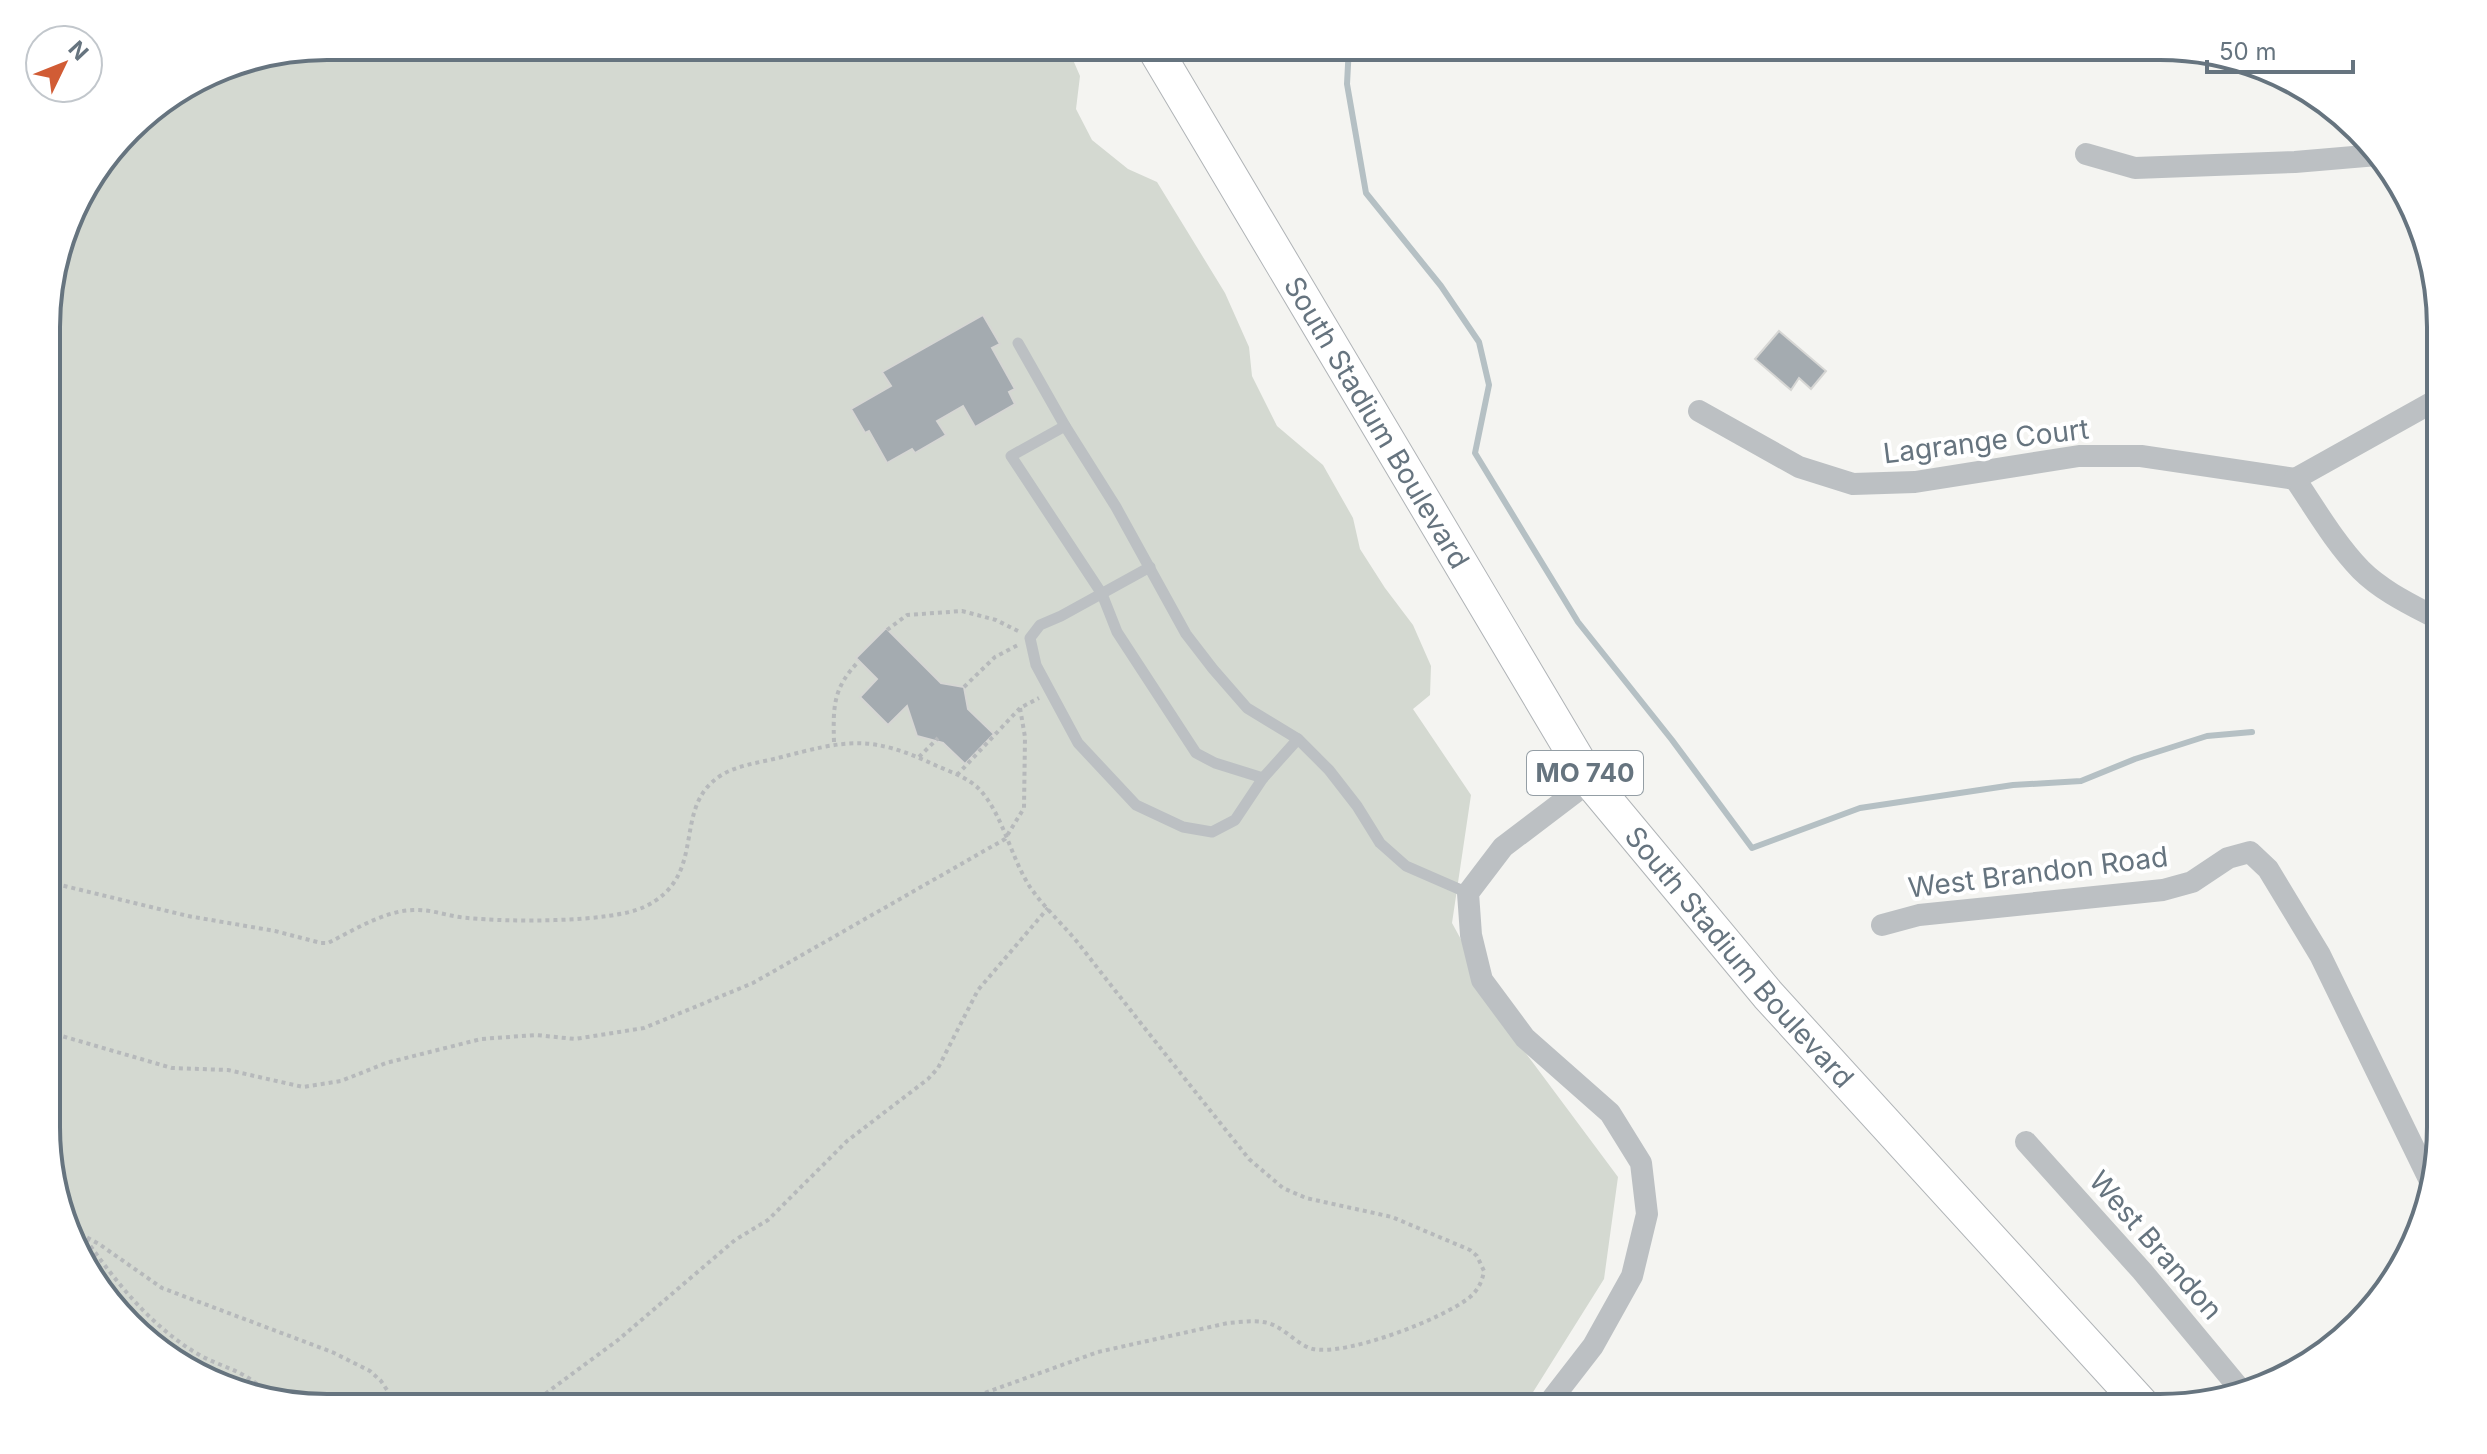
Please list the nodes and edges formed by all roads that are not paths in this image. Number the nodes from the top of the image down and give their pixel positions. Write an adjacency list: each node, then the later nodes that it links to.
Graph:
1 (1162, 61): 14 (main road, South Stadium Boulevard / MO 740)
2 (2086, 154): 3 (street)
3 (2365, 156)
4 (1018, 343): 7 (lane)
5 (2426, 406): 8 (street)
6 (1699, 411): 8 (street, Lagrange Court)
7 (1065, 426): 9 (lane); 10 (lane)
8 (2295, 479): 11 (street)
9 (1150, 567): 10 (lane); 12 (lane)
10 (1102, 594): 13 (lane); 13 (lane)
11 (2426, 612)
12 (1298, 739): 13 (lane); 15 (lane)
13 (1263, 778)
14 (1590, 781): 15 (street); 21 (main road, South Stadium Boulevard / MO 740)
15 (1468, 893): 20 (street)
16 (1882, 925): 18 (street, West Brandon Road)
17 (2026, 1142): 19 (street, West Brandon)
18 (2423, 1167)
19 (2235, 1383)
20 (1556, 1393)
21 (2131, 1393)

